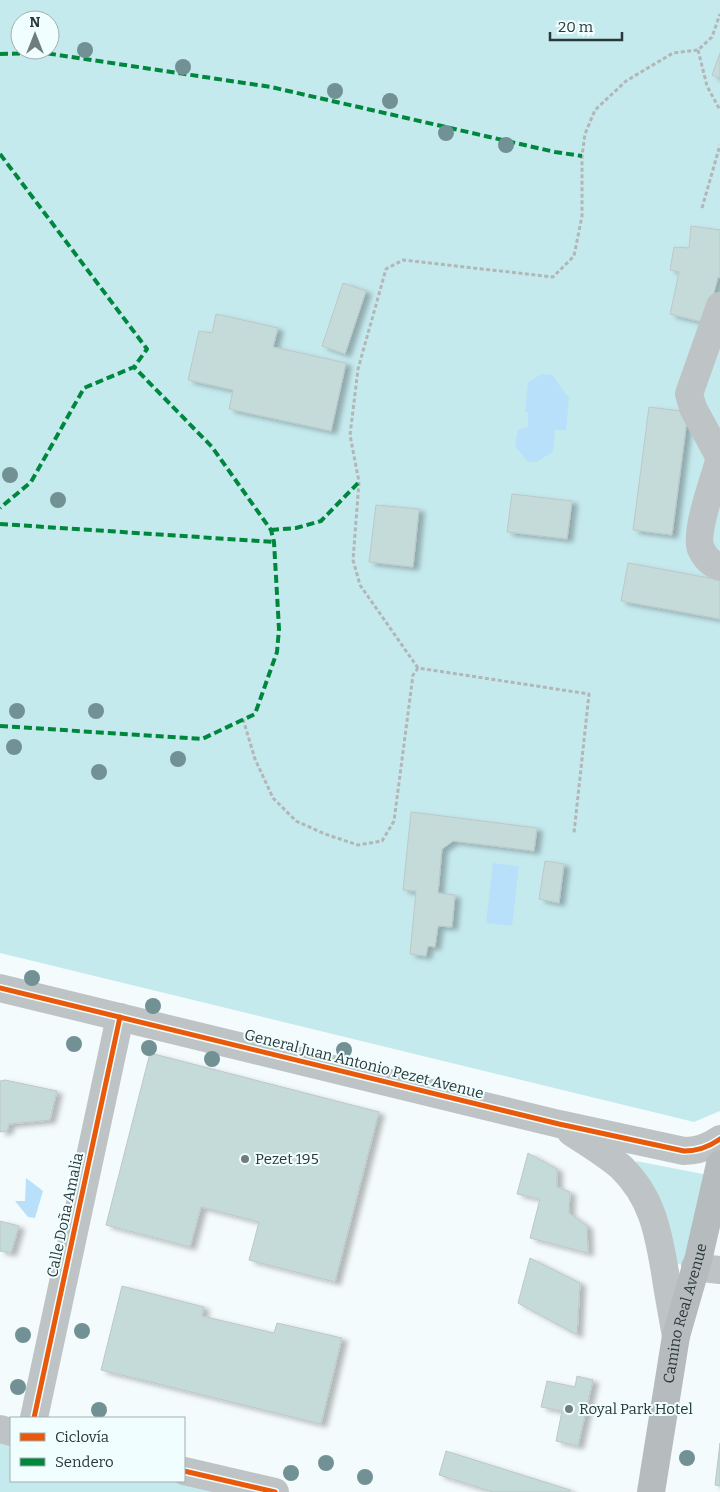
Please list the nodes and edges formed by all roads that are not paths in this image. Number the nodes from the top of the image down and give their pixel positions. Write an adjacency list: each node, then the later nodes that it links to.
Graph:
1 (720, 306): 2 (street)
2 (720, 458): 3 (street)
3 (720, 567)
4 (0, 988): 5 (street, General Juan Antonio Pezet Avenue)
5 (120, 1017): 6 (street, General Juan Antonio Pezet Avenue); 11 (street, Calle Doña Amalia)
6 (559, 1124): 7 (street, General Juan Antonio Pezet Avenue); 10 (street, General Juan Antonio Pezet Avenue)
7 (720, 1139)
8 (720, 1164): 9 (main road, Camino Real Avenue)
9 (708, 1269): 10 (main road, Camino Real Avenue)
10 (676, 1336): 14 (main road, Camino Real Avenue)
11 (34, 1417)
12 (185, 1471): 13 (street)
13 (261, 1490)
14 (652, 1492)

